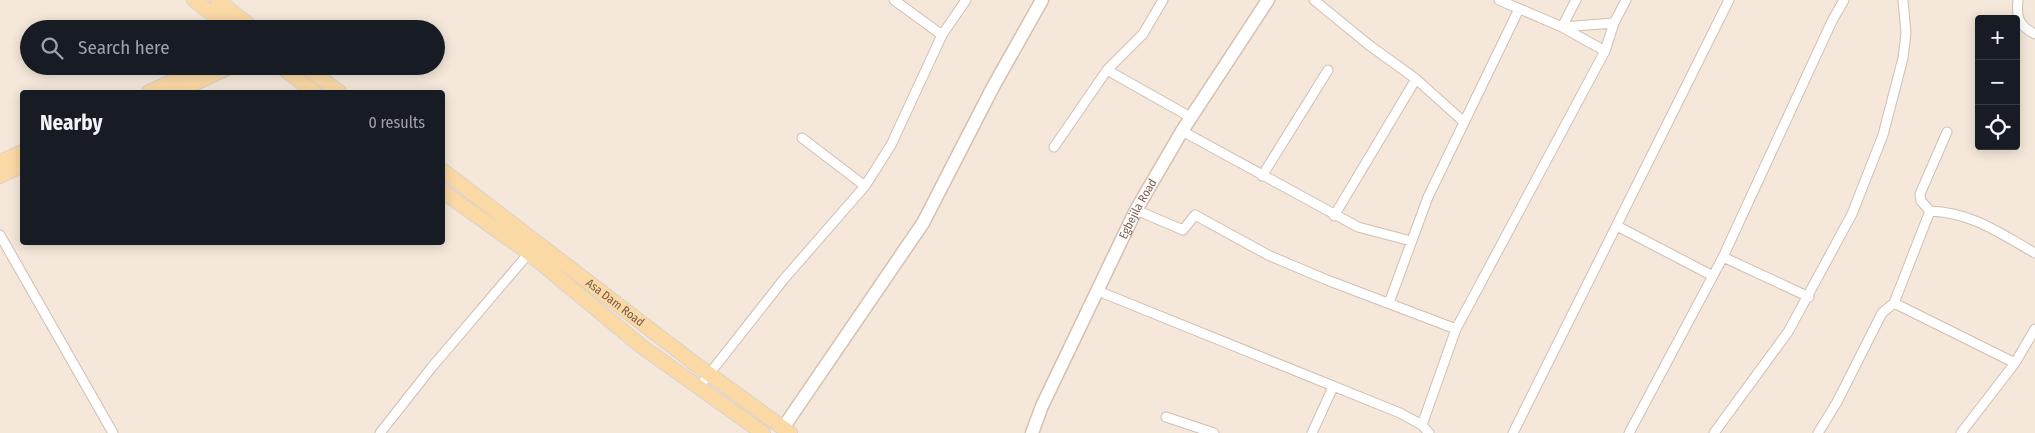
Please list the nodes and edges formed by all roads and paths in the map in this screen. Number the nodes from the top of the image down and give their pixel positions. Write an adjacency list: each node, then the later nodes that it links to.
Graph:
1 (194, 0): 17 (main road)
2 (217, 0): 18 (main road)
3 (894, 0): 22 (street)
4 (966, 0): 22 (street)
5 (1042, 0): 71 (street)
6 (1163, 0): 24 (street)
7 (1268, 0): 35 (street, Egbejila Road)
8 (1314, 0): 30 (street)
9 (1499, 0): 16 (street)
10 (1576, 0): 20 (street)
11 (1626, 0): 19 (street)
12 (1729, 0): 52 (street)
13 (1844, 0): 57 (street)
14 (1903, 0): 60 (street)
15 (2018, 0): 21 (street)
16 (1519, 9): 20 (street); 36 (street)
17 (220, 20)
18 (243, 20)
19 (1614, 23): 20 (street); 23 (street)
20 (1562, 27): 23 (street)
21 (2035, 34)
22 (942, 35): 47 (street)
23 (1605, 51): 63 (street)
24 (1107, 70): 35 (street); 40 (street)
25 (1328, 70): 46 (street)
26 (186, 75): 31 (main road)
27 (213, 75): 32 (main road)
28 (292, 75): 33 (main road)
29 (316, 75): 34 (main road)
30 (1416, 79): 36 (street); 51 (street)
31 (153, 90)
32 (180, 90)
33 (311, 90)
34 (337, 90)
35 (1192, 118): 37 (street, Egbejila Road)
36 (1464, 122): 54 (street)
37 (1182, 131): 46 (street); 49 (street, Egbejila Road)
38 (1947, 132): 50 (street)
39 (802, 138): 47 (street)
40 (1054, 147)
41 (20, 153): 42 (main road)
42 (0, 162)
43 (20, 166): 45 (main road)
44 (445, 172): 66 (main road, Asa Dam Road)
45 (0, 176)
46 (1262, 176): 51 (street)
47 (865, 186): 66 (street)
48 (445, 193): 55 (main road, Asa Dam Road)
49 (1136, 210): 59 (street, Egbejila Road); 61 (street)
50 (1930, 211): 56 (street); 62 (street)
51 (1334, 216): 54 (street)
52 (1617, 226): 58 (street); 79 (street)
53 (0, 235): 72 (street)
54 (1411, 241): 61 (street)
55 (529, 253): 67 (main road, Asa Dam Road); 73 (street)
56 (2035, 253)
57 (1723, 257): 58 (street); 60 (street)
58 (1713, 276): 80 (street)
59 (1098, 290): 68 (street); 75 (street, Egbejila Road)
60 (1808, 297): 81 (street)
61 (1389, 303): 63 (street)
62 (1894, 303): 65 (street); 82 (street)
63 (1456, 329): 70 (street)
64 (2035, 329): 65 (street)
65 (2015, 363): 83 (street)
66 (709, 374): 67 (street); 71 (main road, Asa Dam Road)
67 (699, 387): 74 (main road, Asa Dam Road)
68 (1333, 387): 70 (street); 77 (street)
69 (1166, 417): 76 (street)
70 (1422, 425): 78 (street)
71 (786, 430)
72 (113, 433)
73 (380, 433)
74 (763, 433)
75 (1032, 433)
76 (1214, 433)
77 (1312, 433)
78 (1429, 433)
79 (1513, 433)
80 (1629, 433)
81 (1714, 433)
82 (1818, 433)
83 (1961, 433)

